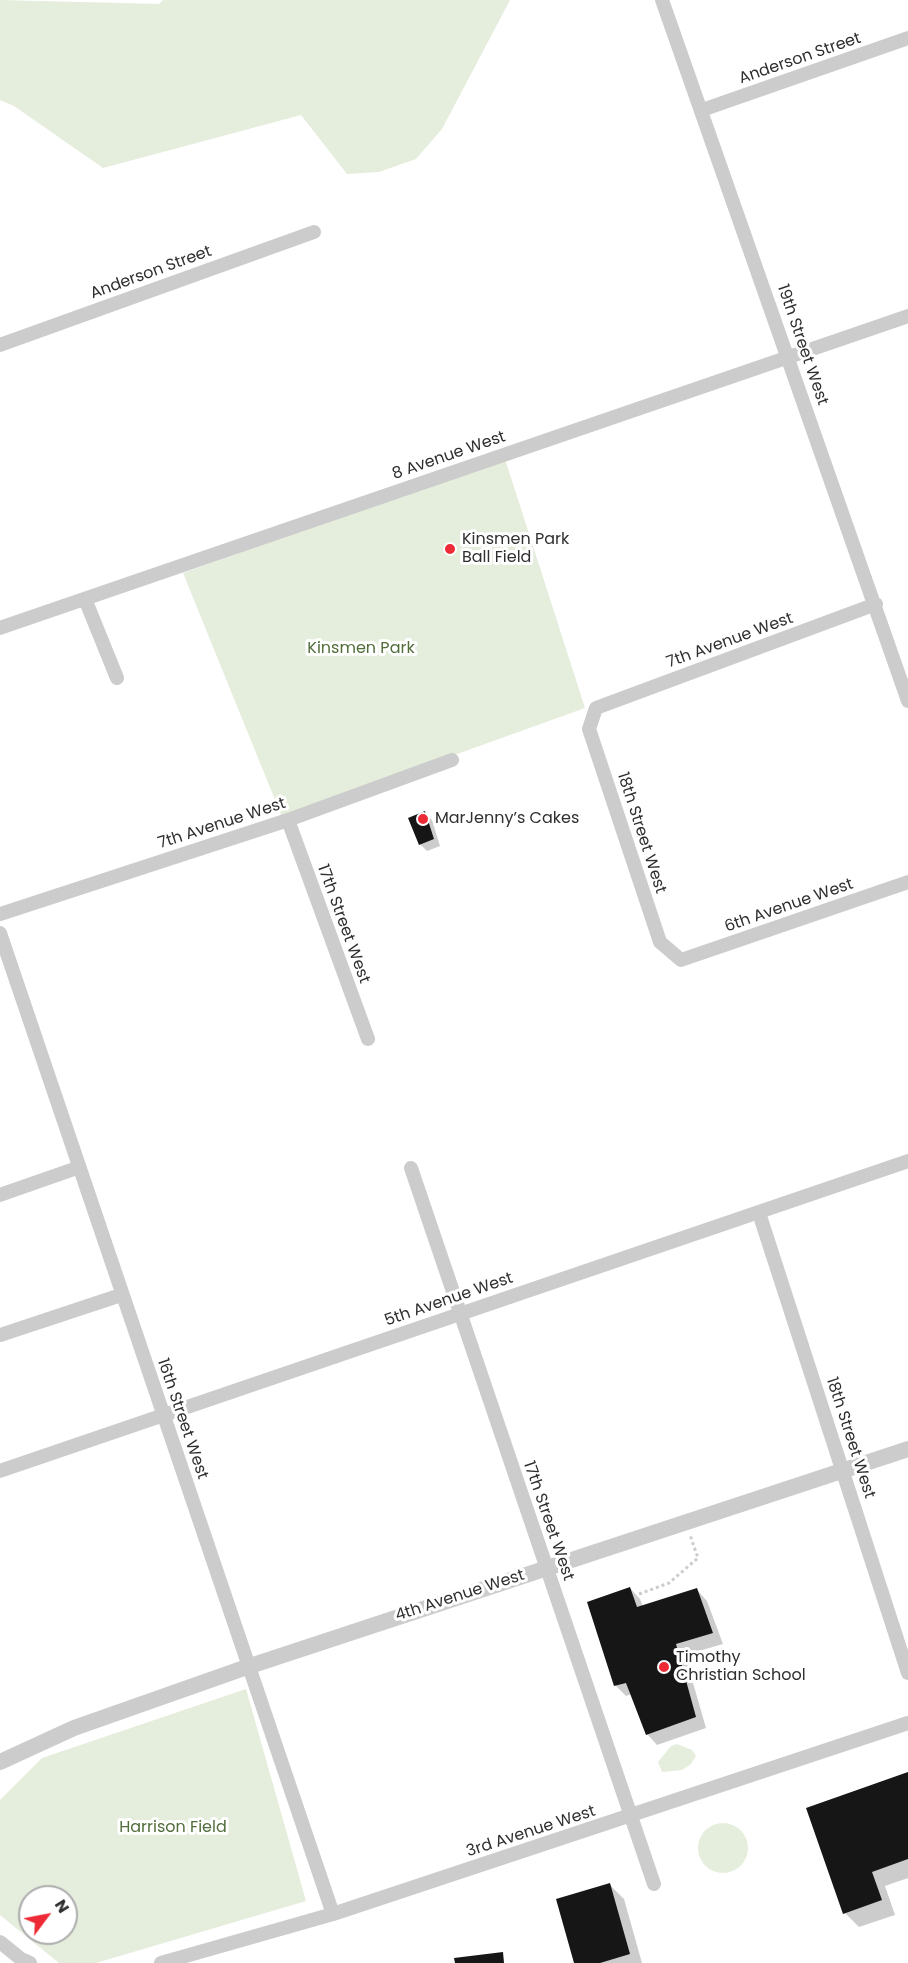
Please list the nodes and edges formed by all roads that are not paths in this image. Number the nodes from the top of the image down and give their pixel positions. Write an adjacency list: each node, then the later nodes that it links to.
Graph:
1 (662, 0): 3 (street, 19th Street West)
2 (908, 38): 3 (street, Anderson Street)
3 (702, 110): 7 (street, 19th Street West)
4 (314, 232): 6 (street, Anderson Street)
5 (908, 316): 7 (street, 8 Avenue West)
6 (0, 345)
7 (788, 357): 8 (street, 8 Avenue West); 9 (street, 19th Street West)
8 (85, 599): 10 (street, 8 Avenue West); 11 (street)
9 (876, 604): 12 (street, 19th Street West); 13 (street, 7th Avenue West)
10 (0, 628)
11 (117, 678)
12 (908, 701)
13 (596, 708): 19 (street, 18th Street West)
14 (452, 760): 15 (street, 7th Avenue West)
15 (288, 820): 17 (street, 7th Avenue West); 20 (street, 17th Street West)
16 (908, 882): 19 (street, 6th Avenue West)
17 (0, 914)
18 (0, 933): 22 (street, 16th Street West)
19 (681, 960)
20 (368, 1039)
21 (908, 1161): 25 (street, 5th Avenue West)
22 (78, 1168): 24 (street); 26 (street, 16th Street West)
23 (411, 1168): 27 (street, 17th Street West)
24 (0, 1196)
25 (759, 1213): 27 (street, 5th Avenue West); 32 (street, 18th Street West)
26 (121, 1295): 28 (street); 29 (street, 16th Street West)
27 (460, 1314): 29 (street, 5th Avenue West); 33 (street, 17th Street West)
28 (0, 1335)
29 (163, 1415): 31 (street, 5th Avenue West); 34 (street, 16th Street West)
30 (908, 1449): 32 (street, 4th Avenue West)
31 (0, 1470)
32 (843, 1471): 33 (street, 4th Avenue West); 35 (street, 18th Street West)
33 (546, 1567): 34 (street, 4th Avenue West); 39 (street, 17th Street West)
34 (248, 1667): 37 (street, 4th Avenue West); 41 (street, 16th Street West)
35 (908, 1673)
36 (908, 1723): 39 (street, 3rd Avenue West)
37 (8, 1755): 38 (street, 4th Avenue West)
38 (0, 1762)
39 (631, 1816): 40 (street, 17th Street West); 41 (street, 3rd Avenue West)
40 (654, 1884)
41 (333, 1914): 44 (street, 3rd Avenue West)
42 (0, 1942): 43 (street)
43 (30, 1963)
44 (161, 1963)

